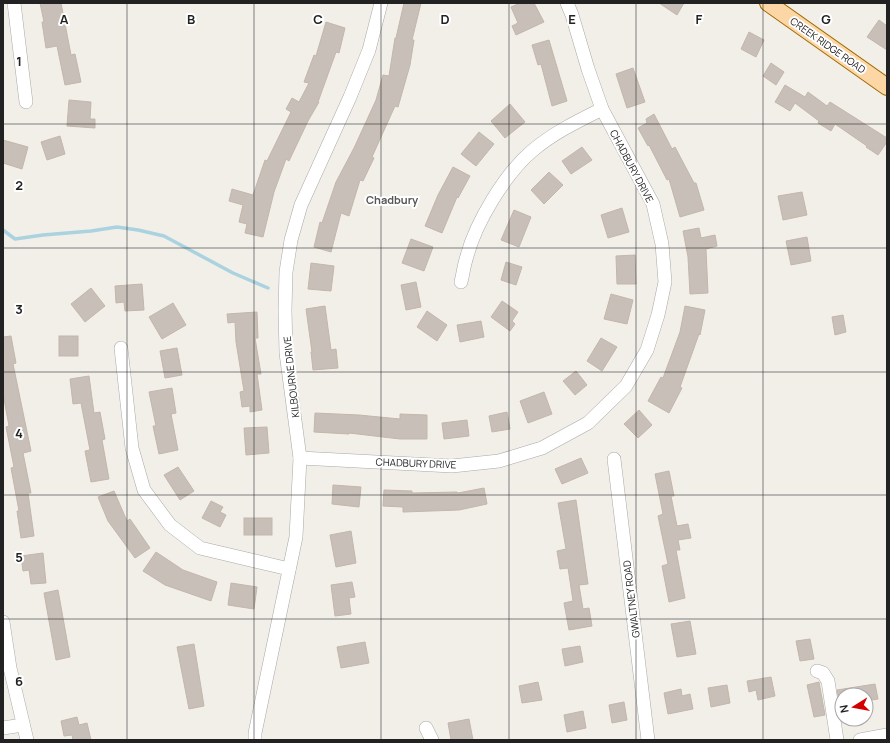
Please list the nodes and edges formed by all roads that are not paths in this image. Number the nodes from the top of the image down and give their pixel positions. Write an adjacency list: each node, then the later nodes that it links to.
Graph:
1 (14, 3): 6 (street)
2 (381, 3): 10 (street, KILBOURNE DRIVE)
3 (567, 3): 7 (street, CHADBURY DRIVE)
4 (768, 3): 5 (main road, CREEK RIDGE ROAD)
5 (887, 87)
6 (26, 102)
7 (602, 109): 8 (street); 10 (street, CHADBURY DRIVE)
8 (461, 282)
9 (122, 348): 12 (street)
10 (300, 458): 12 (street, KILBOURNE DRIVE)
11 (614, 459): 22 (street, GWALTNEY ROAD)
12 (289, 569): 20 (street, KILBOURNE DRIVE)
13 (3, 622): 15 (street)
14 (817, 671): 23 (street)
15 (24, 725): 16 (street); 19 (street)
16 (3, 728)
17 (426, 728): 21 (street)
18 (887, 735): 24 (street)
19 (27, 740)
20 (255, 740)
21 (432, 740)
22 (648, 740)
23 (838, 740)
24 (860, 740)

